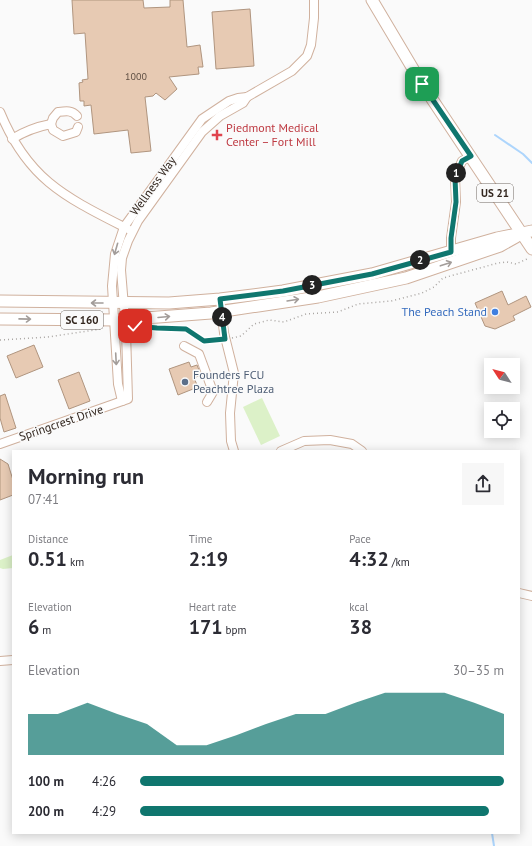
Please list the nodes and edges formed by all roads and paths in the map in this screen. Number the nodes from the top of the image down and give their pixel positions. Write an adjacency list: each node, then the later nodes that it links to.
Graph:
1 (314, 0): 3 (street, Wellness Way)
2 (372, 0): 12 (main road, US 21)
3 (247, 97): 4 (street, Wellness Way); 9 (street, Wellness Way)
4 (221, 106): 9 (street); 11 (street, Wellness Way)
5 (0, 112): 10 (street)
6 (77, 116): 7 (street)
7 (51, 124): 8 (street); 10 (street)
8 (78, 127)
9 (202, 132): 11 (street, Wellness Way)
10 (12, 139): 15 (street)
11 (189, 142): 13 (street, Wellness Way); 14 (street, Wellness Way)
12 (471, 156): 17 (main road, US 21); 18 (street)
13 (171, 161): 14 (street); 15 (street, Wellness Way)
14 (153, 200): 16 (street, Wellness Way)
15 (124, 227): 16 (street); 22 (street, Wellness Way, one-way to 22)
16 (132, 231): 22 (street, Wellness Way)
17 (527, 232): 18 (main road, SC 160); 19 (main road, US 21); 23 (main road, SC 160, one-way to 17)
18 (451, 252): 20 (main road, SC 160)
19 (529, 254): 27 (path)
20 (220, 299): 22 (main road, SC 160); 23 (street)
21 (0, 301): 22 (main road, SC 160, one-way to 21)
22 (119, 311): 23 (main road, SC 160, one-way to 23); 24 (main road, SC 160, one-way to 22); 31 (street, Springcrest Drive)
23 (221, 311): 27 (street)
24 (0, 319)
25 (148, 326): 27 (path)
26 (102, 328): 28 (path)
27 (225, 339): 32 (street)
28 (0, 340)
29 (184, 346): 30 (street)
30 (207, 402)
31 (0, 444)
32 (234, 450)
33 (282, 450): 34 (street)
34 (361, 450)
35 (520, 593): 36 (street)
36 (532, 596)
37 (0, 660): 38 (street)
38 (12, 660)

